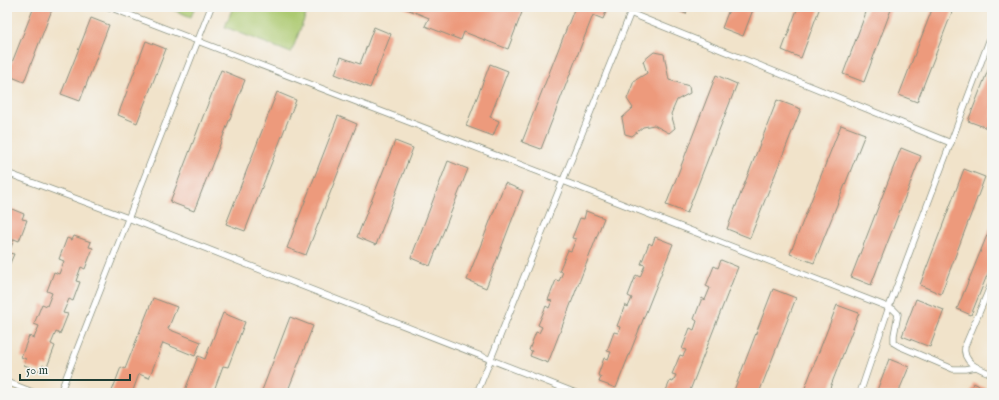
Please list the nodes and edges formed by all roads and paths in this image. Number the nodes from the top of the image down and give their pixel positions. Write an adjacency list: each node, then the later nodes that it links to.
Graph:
1 (109, 7): 6 (lane)
2 (211, 7): 6 (lane)
3 (633, 7): 4 (lane)
4 (630, 13): 7 (lane); 9 (lane)
5 (992, 33): 7 (lane)
6 (198, 41): 9 (lane); 10 (lane)
7 (951, 143): 12 (lane)
8 (7, 173): 10 (lane)
9 (563, 181): 12 (lane); 13 (lane)
10 (128, 218): 13 (lane); 18 (lane)
11 (992, 282): 14 (lane)
12 (889, 307): 14 (lane); 21 (lane)
13 (491, 360): 19 (lane); 20 (lane)
14 (976, 367): 15 (lane)
15 (992, 374)
16 (7, 382): 17 (lane)
17 (35, 393)
18 (60, 393)
19 (478, 393)
20 (576, 393)
21 (860, 393)

